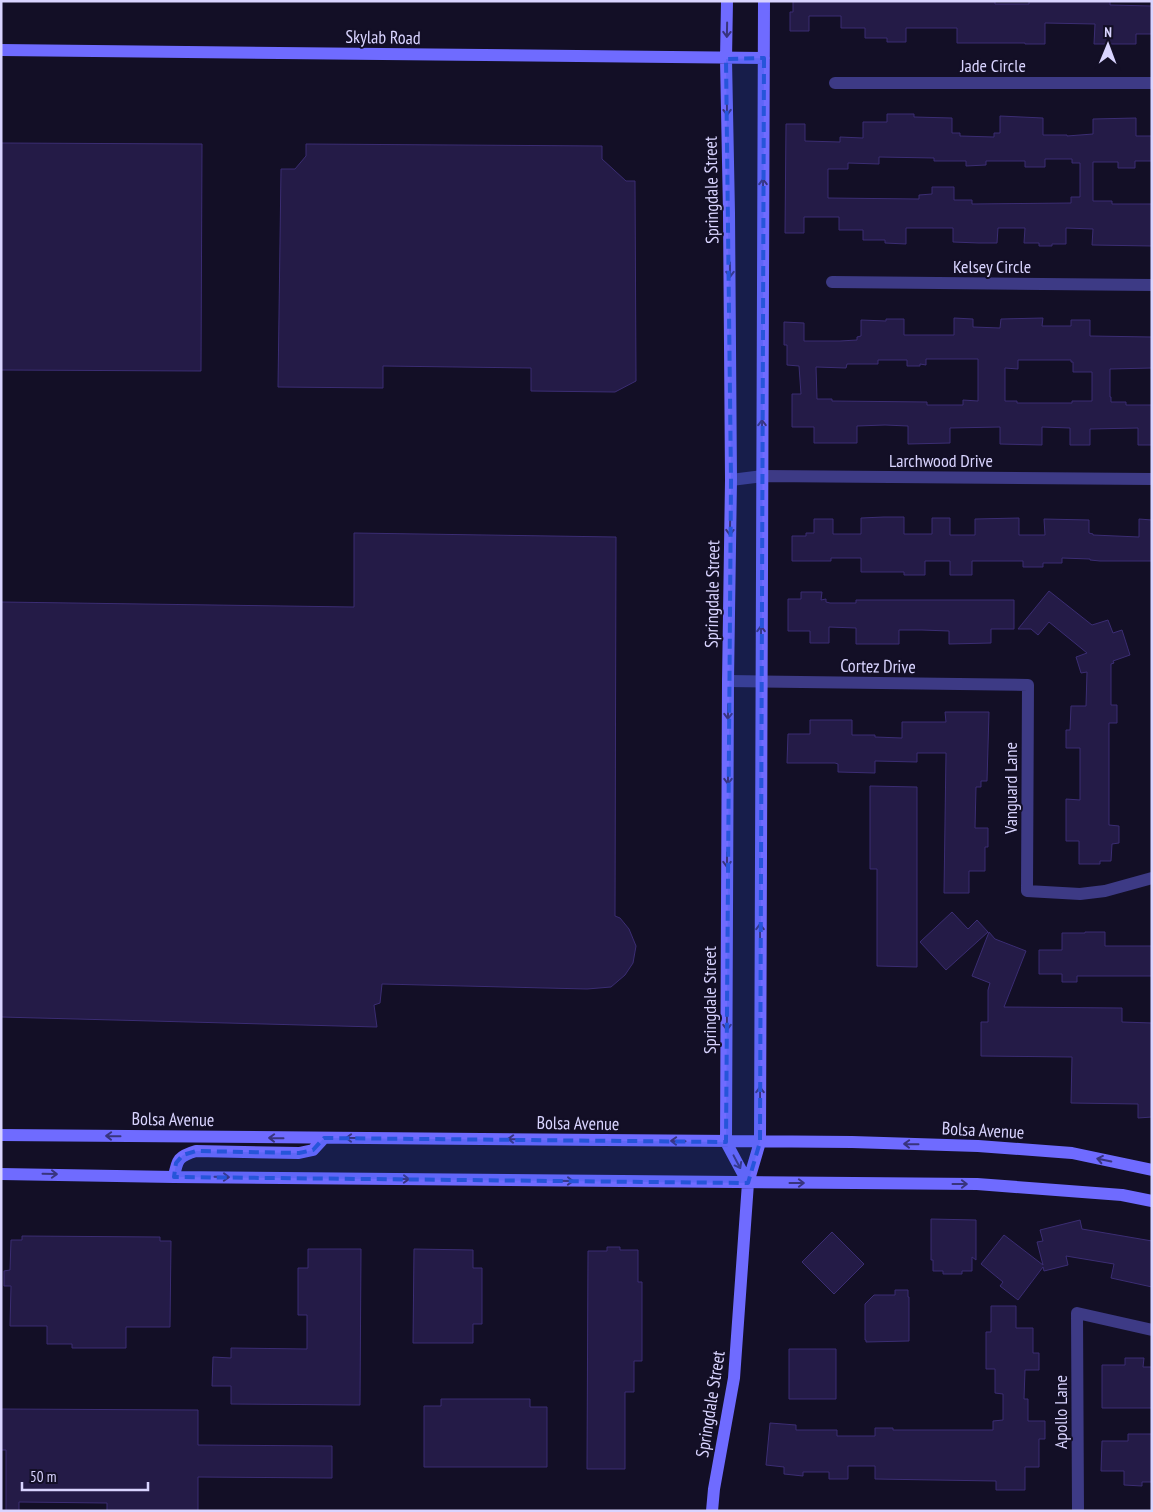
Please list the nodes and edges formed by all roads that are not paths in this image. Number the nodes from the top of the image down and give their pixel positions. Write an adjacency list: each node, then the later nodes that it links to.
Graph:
1 (727, 1): 5 (main road, Springdale Street, one-way to 5)
2 (764, 1): 4 (main road, Springdale Street)
3 (1, 50): 5 (main road, Skylab Road)
4 (764, 58): 5 (main road, Skylab Road); 10 (main road, Springdale Street, one-way to 4)
5 (726, 59): 12 (main road, Springdale Street, one-way to 12)
6 (835, 83): 7 (street, Jade Circle)
7 (1152, 83)
8 (832, 282): 9 (street, Kelsey Circle)
9 (1152, 285)
10 (763, 476): 11 (street, Larchwood Drive); 12 (street, Larchwood Drive); 14 (main road, Springdale Street, one-way to 10)
11 (1152, 479)
12 (731, 480): 13 (main road, Springdale Street, one-way to 13)
13 (728, 681): 14 (street, Cortez Drive); 19 (main road, Springdale Street, one-way to 19)
14 (761, 682): 15 (street, Cortez Drive); 20 (main road, Springdale Street, one-way to 14)
15 (1028, 685): 16 (street, Vanguard Lane)
16 (1152, 878)
17 (1, 1135): 18 (main road, Bolsa Avenue, one-way to 17)
18 (324, 1138): 19 (main road, Bolsa Avenue, one-way to 18); 23 (main road)
19 (726, 1142): 20 (main road, Bolsa Avenue); 24 (main road, Springdale Street, one-way to 24)
20 (760, 1142): 21 (main road, Bolsa Avenue, one-way to 20); 24 (main road, Springdale Street)
21 (1152, 1170)
22 (1, 1174): 23 (main road, one-way to 23)
23 (174, 1176): 24 (main road, one-way to 24)
24 (748, 1183): 25 (main road, one-way to 25); 27 (main road, Springdale Street)
25 (1152, 1201)
26 (1152, 1330): 28 (street, Apollo Lane)
27 (712, 1511)
28 (1078, 1511)

